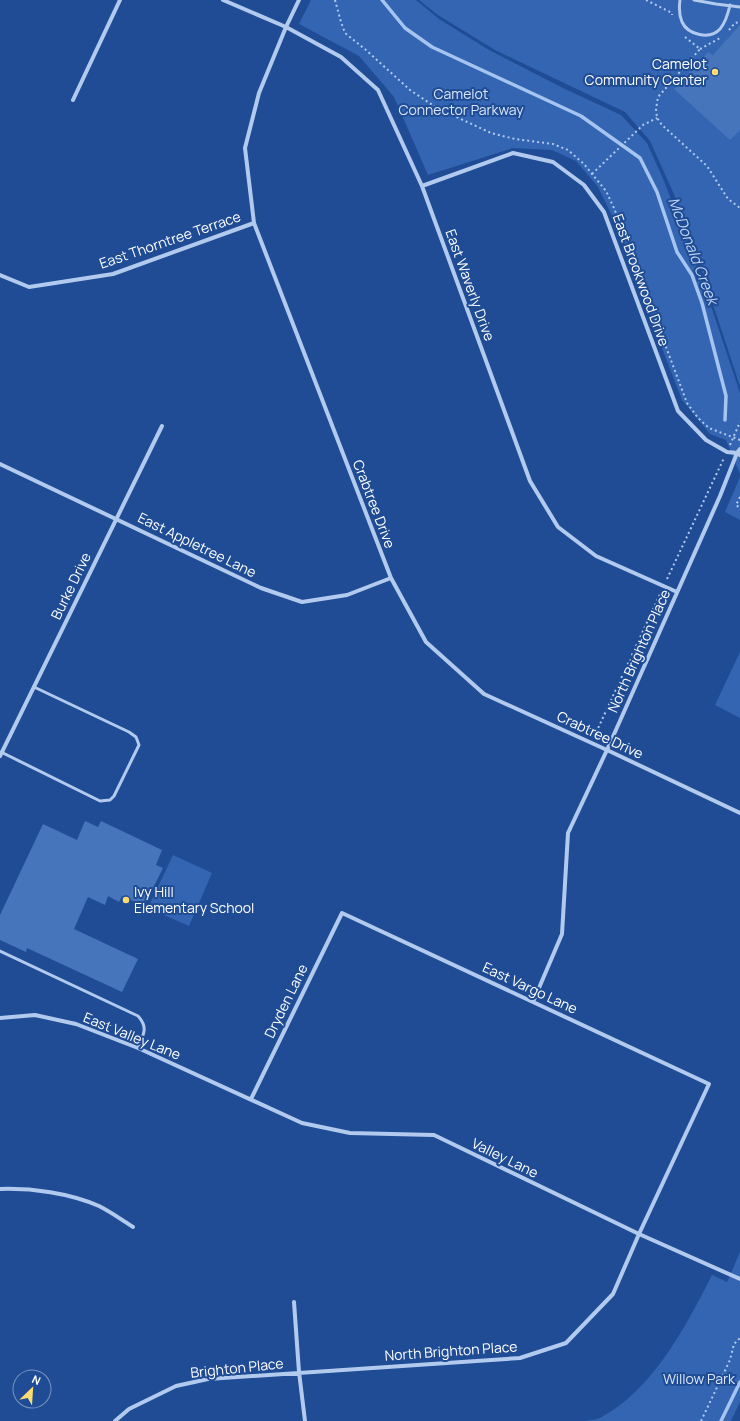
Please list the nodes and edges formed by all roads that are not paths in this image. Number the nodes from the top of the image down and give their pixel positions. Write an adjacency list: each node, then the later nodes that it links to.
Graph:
1 (120, 0): 9 (street)
2 (223, 0): 8 (street, East Waverly Drive)
3 (299, 0): 8 (street, Crabtree Drive)
4 (680, 0): 6 (lane)
5 (694, 0): 6 (lane)
6 (730, 5): 7 (lane)
7 (740, 6)
8 (286, 27): 10 (street, East Waverly Drive); 11 (street, Crabtree Drive)
9 (73, 100)
10 (422, 186): 15 (street, East Brookwood Drive); 19 (street, East Waverly Drive)
11 (254, 223): 12 (street, East Thorntree Terrace); 18 (street, Crabtree Drive)
12 (0, 275)
13 (162, 426): 17 (street, Burke Drive)
14 (740, 449): 15 (street, North Brighton Place)
15 (738, 454): 19 (street, North Brighton Place)
16 (0, 464): 17 (street, East Appletree Lane)
17 (117, 519): 18 (street, East Appletree Lane); 20 (street, Burke Drive)
18 (391, 578): 21 (street, Crabtree Drive)
19 (677, 592): 21 (street, North Brighton Place)
20 (34, 686): 22 (street, Burke Drive); 22 (lane)
21 (607, 750): 23 (street, Crabtree Drive); 26 (street, North Brighton Place)
22 (0, 753)
23 (740, 814)
24 (342, 913): 26 (street, East Vargo Lane); 30 (street, Dryden Lane)
25 (0, 951): 28 (lane)
26 (533, 1002): 29 (street, East Vargo Lane)
27 (0, 1018): 28 (street, East Valley Lane)
28 (138, 1048): 30 (street, East Valley Lane)
29 (709, 1084): 33 (street, North Brighton Place)
30 (251, 1099): 33 (street, Valley Lane)
31 (0, 1189): 32 (street)
32 (133, 1227)
33 (639, 1234): 34 (street, Valley Lane); 36 (street, North Brighton Place)
34 (740, 1279)
35 (294, 1302): 36 (street)
36 (299, 1372): 37 (street, Brighton Place); 38 (street, Brighton Place)
37 (115, 1421)
38 (305, 1421)

